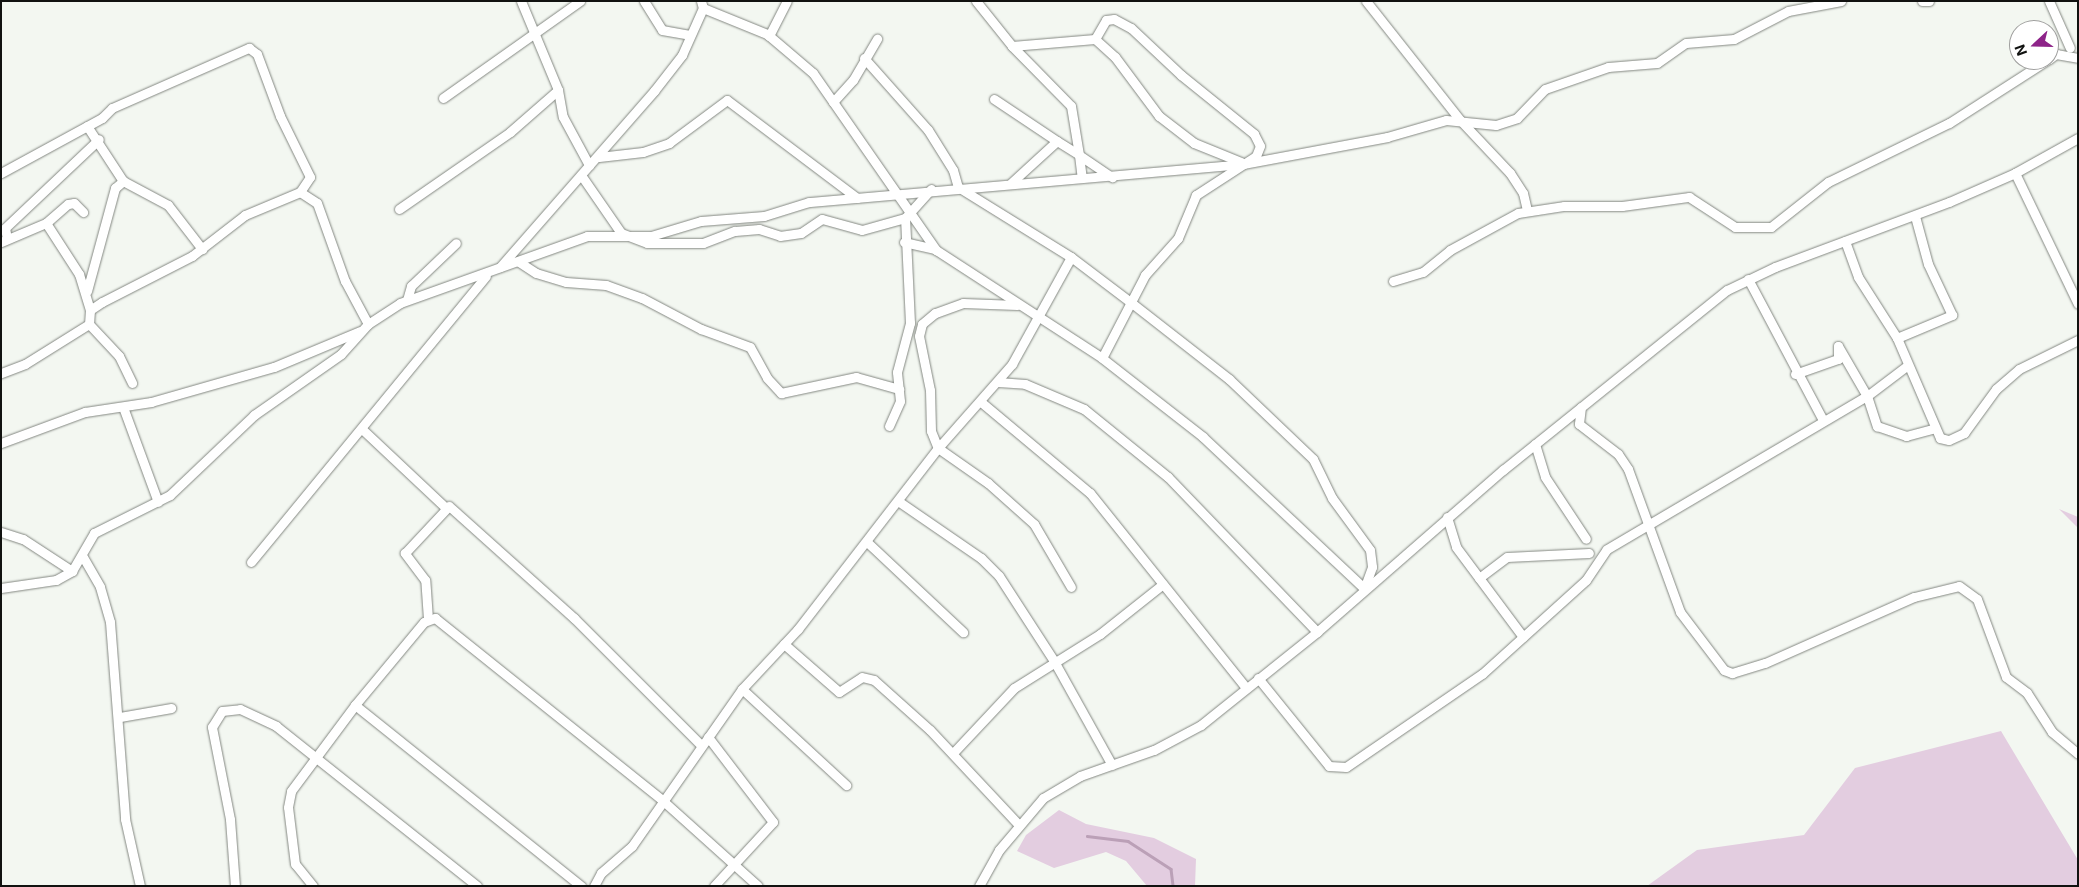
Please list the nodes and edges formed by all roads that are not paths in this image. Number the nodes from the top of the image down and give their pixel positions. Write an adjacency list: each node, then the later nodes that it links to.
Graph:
1 (520, 1): 15 (street)
2 (580, 1): 15 (street)
3 (644, 1): 16 (street)
4 (787, 1): 17 (street)
5 (976, 1): 20 (street)
6 (1366, 1): 30 (street)
7 (1842, 1): 11 (street)
8 (1922, 1): 9 (street)
9 (1929, 1)
10 (2049, 1): 21 (street)
11 (1807, 4): 30 (street)
12 (702, 5): 13 (street); 14 (street)
13 (714, 13): 14 (street); 17 (street)
14 (695, 24): 16 (street)
15 (534, 32): 26 (street); 27 (street)
16 (690, 35): 36 (street)
17 (768, 36): 29 (street)
18 (877, 39): 23 (street)
19 (1095, 39): 20 (street); 37 (street); 37 (street)
20 (1012, 46): 35 (street)
21 (2070, 48)
22 (2059, 55): 24 (street)
23 (864, 58): 29 (street); 46 (street)
24 (2078, 58)
25 (2031, 70): 52 (street)
26 (558, 90): 38 (street); 51 (street)
27 (443, 98)
28 (994, 99): 34 (street)
29 (833, 102): 49 (street)
30 (1460, 120): 37 (street); 52 (street)
31 (87, 126): 32 (street); 39 (street); 48 (street)
32 (99, 138): 44 (street); 58 (street)
33 (2078, 138): 40 (street)
34 (1057, 141): 35 (street); 45 (street)
35 (1079, 154): 42 (street); 43 (street)
36 (596, 158): 38 (street); 50 (street)
37 (1243, 164): 42 (street); 72 (street)
38 (589, 165): 41 (street)
39 (1, 173)
40 (2016, 174): 55 (street); 73 (street)
41 (581, 175): 57 (street); 66 (street)
42 (1112, 177): 43 (street)
43 (1082, 178): 45 (street)
44 (124, 181): 62 (street); 70 (street)
45 (1011, 183): 46 (street)
46 (958, 187): 47 (street); 64 (street)
47 (931, 189): 49 (street); 54 (street)
48 (300, 192): 62 (street); 78 (street)
49 (900, 195): 50 (street); 54 (street)
50 (857, 198): 57 (street)
51 (399, 209)
52 (1527, 211): 69 (street)
53 (83, 212): 56 (street)
54 (906, 215): 57 (street); 60 (street); 63 (street)
55 (1915, 216): 59 (street); 80 (street)
56 (46, 223): 58 (street); 70 (street)
57 (621, 233): 65 (street)
58 (4, 240)
59 (1845, 241): 68 (street); 80 (street)
60 (904, 242): 63 (street); 88 (street)
61 (456, 243): 71 (street)
62 (202, 249): 75 (street)
63 (936, 250): 74 (street)
64 (1071, 258): 72 (street); 76 (street)
65 (519, 262): 66 (street); 88 (street)
66 (498, 269): 67 (street)
67 (486, 275): 71 (street); 96 (street)
68 (1748, 279): 85 (street); 92 (street)
69 (1393, 281)
70 (87, 291): 75 (street)
71 (407, 300): 78 (street)
72 (1133, 304): 82 (street); 116 (street)
73 (2078, 304)
74 (1024, 307): 76 (street); 99 (street)
75 (90, 310): 77 (street)
76 (1039, 317): 82 (street); 86 (street)
77 (89, 324): 84 (street); 87 (street)
78 (368, 324): 79 (street)
79 (360, 330): 91 (street); 101 (street)
80 (1897, 338): 83 (street)
81 (2078, 340): 95 (street)
82 (1102, 358): 116 (street)
83 (1908, 366): 89 (street); 95 (street)
84 (1, 373)
85 (1795, 374): 89 (street); 93 (street)
86 (998, 382): 90 (street); 119 (street)
87 (132, 383)
88 (899, 389): 94 (street)
89 (1867, 396): 93 (street); 95 (street)
90 (981, 402): 99 (street); 113 (street)
91 (123, 407): 97 (street); 101 (street)
92 (1582, 407): 98 (street); 104 (street)
93 (1823, 420): 104 (street)
94 (889, 426)
95 (1933, 429)
96 (364, 430): 102 (street); 110 (street)
97 (1, 443)
98 (1535, 444): 103 (street); 106 (street)
99 (938, 448): 100 (street); 114 (street)
100 (898, 501): 107 (street); 122 (street)
101 (158, 502): 109 (street)
102 (445, 507): 117 (street); 130 (street)
103 (1447, 518): 112 (street); 116 (street)
104 (1649, 526): 120 (street); 132 (street)
105 (1, 532): 111 (street)
106 (1586, 539)
107 (867, 542): 118 (street); 121 (street)
108 (1589, 553): 112 (street)
109 (83, 557): 111 (street); 128 (street)
110 (251, 562)
111 (72, 571): 115 (street)
112 (1479, 578): 120 (street)
113 (1163, 584): 122 (street); 124 (street)
114 (1071, 587)
115 (1, 588)
116 (1364, 588): 119 (street)
117 (428, 619): 126 (street); 136 (street)
118 (963, 632)
119 (1317, 632): 123 (street)
120 (1523, 636): 123 (street)
121 (784, 644): 125 (street); 131 (street)
122 (1054, 661): 131 (street); 134 (street)
123 (1258, 678): 124 (street)
124 (1246, 688): 134 (street)
125 (742, 689): 129 (street); 135 (street)
126 (355, 705): 133 (street); 143 (street)
127 (171, 708): 128 (street)
128 (120, 717): 139 (street)
129 (708, 737): 130 (street); 138 (street)
130 (701, 745): 136 (street)
131 (953, 753): 137 (street)
132 (2078, 754)
133 (314, 757): 140 (street); 141 (street); 142 (street)
134 (1112, 766): 137 (street)
135 (846, 785)
136 (661, 799): 138 (street); 144 (street)
137 (1018, 824): 147 (street)
138 (737, 863): 145 (street); 146 (street)
139 (140, 886)
140 (234, 886)
141 (312, 886)
142 (477, 886)
143 (581, 886)
144 (594, 886)
145 (714, 886)
146 (758, 886)
147 (979, 886)

